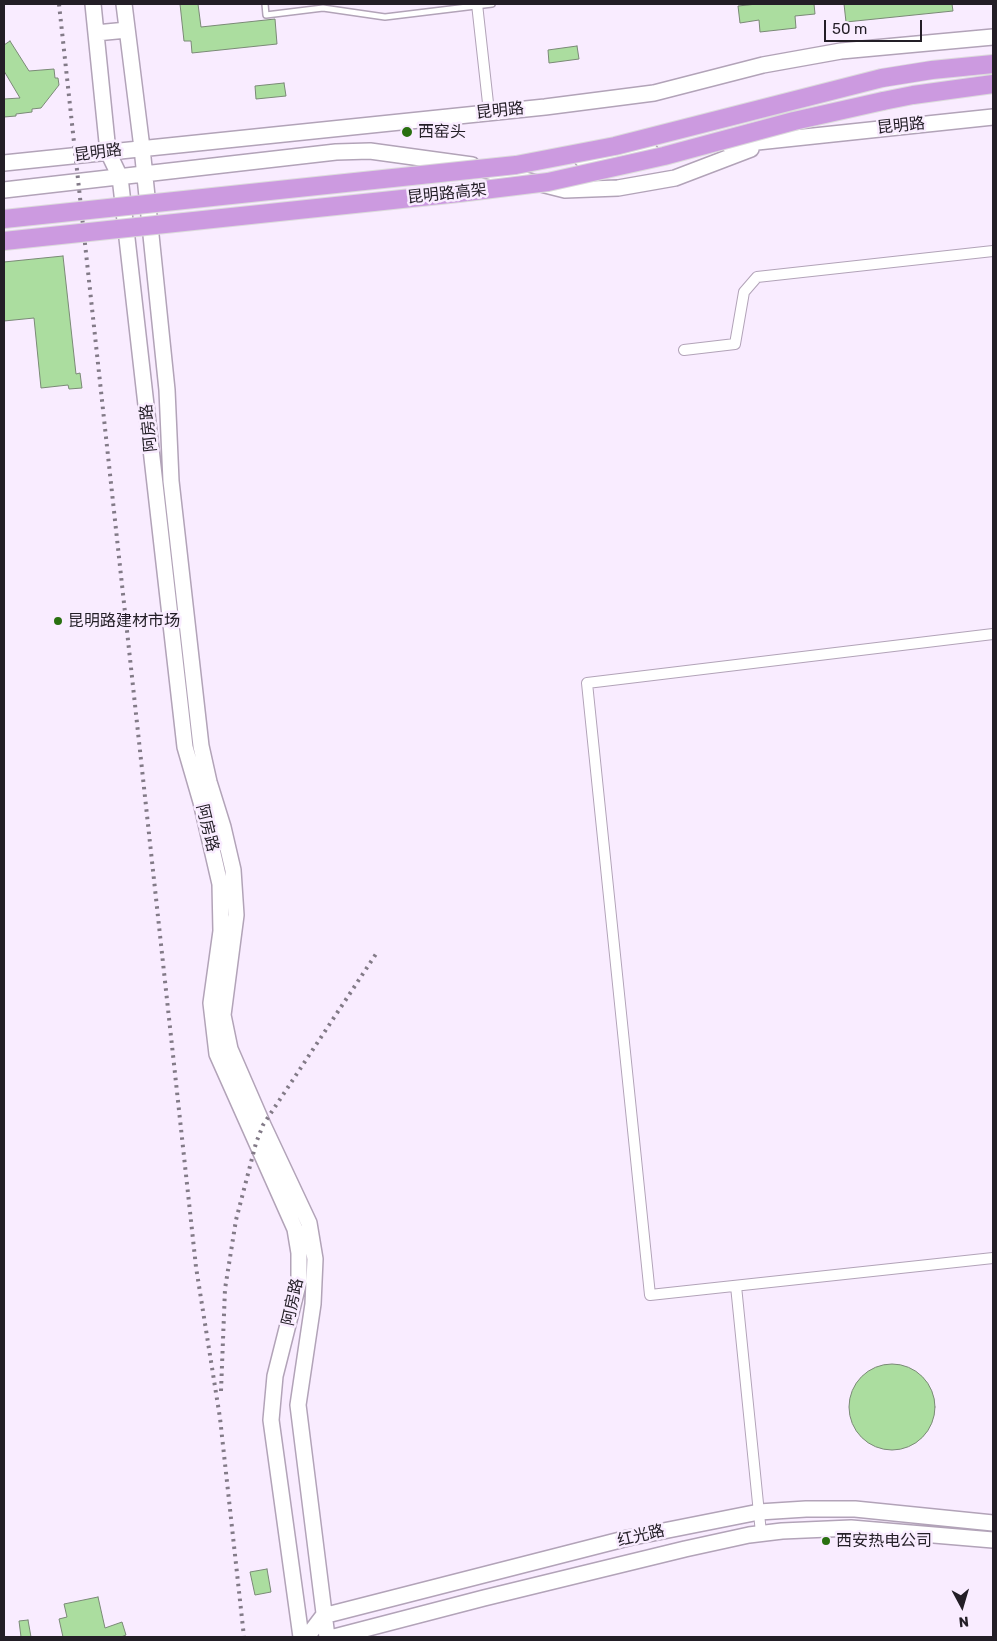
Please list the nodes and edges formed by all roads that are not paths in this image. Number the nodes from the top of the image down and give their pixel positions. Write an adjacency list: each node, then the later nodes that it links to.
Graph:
1 (93, 4): 7 (main road, 阿房路)
2 (124, 4): 6 (main road, 阿房路)
3 (265, 4): 4 (lane)
4 (477, 4): 5 (lane); 12 (street)
5 (492, 4)
6 (127, 30): 7 (main road); 15 (main road, 阿房路)
7 (96, 33): 16 (main road, 阿房路)
8 (993, 37): 12 (main road, 昆明路)
9 (993, 64): 22 (highway, 昆明路高架, bridge)
10 (993, 84): 11 (highway, 昆明路)
11 (883, 101): 23 (highway, 昆明路高架, bridge)
12 (489, 112): 15 (main road, 昆明路)
13 (993, 117): 14 (main road, 昆明路)
14 (784, 139): 18 (main road, 昆明路); 18 (main road)
15 (142, 148): 16 (main road, 昆明路); 19 (main road, 阿房路)
16 (108, 152): 17 (main road, 昆明路); 20 (main road, 阿房路)
17 (4, 163)
18 (469, 165): 19 (main road, 昆明路)
19 (143, 174): 20 (main road, 昆明路); 33 (main road, 阿房路)
20 (120, 177): 21 (main road, 昆明路); 34 (main road, 阿房路)
21 (4, 190)
22 (4, 219)
23 (4, 241)
24 (993, 251): 25 (street)
25 (684, 350)
26 (993, 634): 28 (street)
27 (993, 1258): 28 (street)
28 (736, 1286): 29 (street)
29 (759, 1512): 30 (main road, 红光路); 31 (street); 33 (main road, 红光路)
30 (993, 1523)
31 (761, 1533): 32 (main road, 红光路); 37 (main road, 红光路)
32 (993, 1540)
33 (323, 1616): 35 (main road); 36 (main road, 阿房路)
34 (301, 1637)
35 (307, 1637)
36 (327, 1637)
37 (334, 1637)

